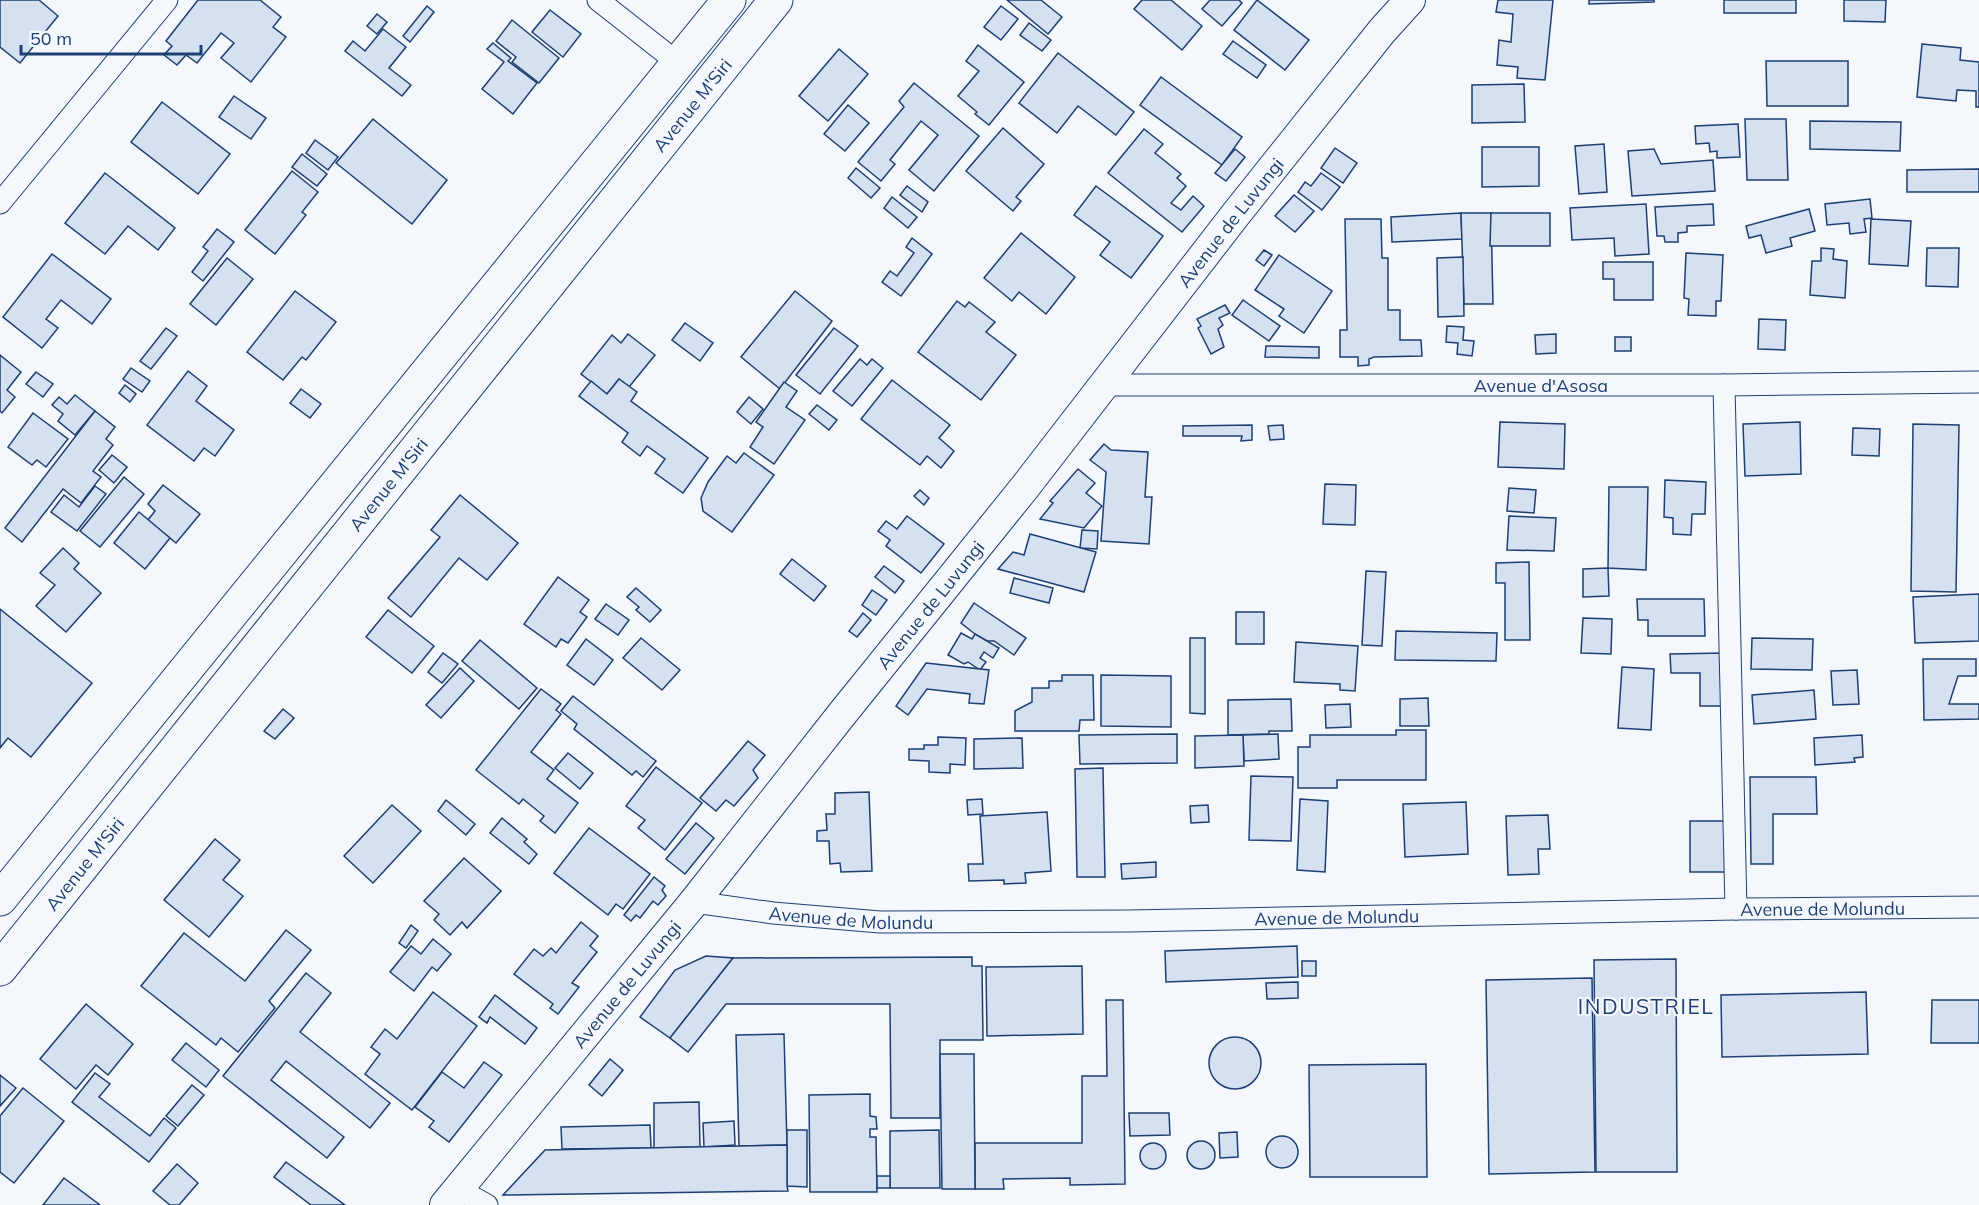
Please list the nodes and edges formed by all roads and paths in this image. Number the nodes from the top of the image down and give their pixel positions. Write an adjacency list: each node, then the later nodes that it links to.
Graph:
1 (167, 0): 7 (street)
2 (598, 0): 6 (street)
3 (729, 0): 6 (highway, Avenue M'Siri)
4 (776, 0): 15 (highway, Avenue M'Siri)
5 (1410, 0): 9 (street, Avenue de Luvungi)
6 (678, 63): 11 (highway, Avenue M'Siri)
7 (0, 203)
8 (1979, 382): 10 (street, Avenue d'Asosa)
9 (1105, 384): 10 (street, Avenue d'Asosa); 12 (street, Avenue de Luvungi)
10 (1724, 385): 14 (street)
11 (0, 899)
12 (694, 902): 14 (street, Avenue de Molundu); 16 (street, Avenue de Luvungi)
13 (1979, 907): 14 (street, Avenue de Molundu)
14 (1736, 909)
15 (0, 969)
16 (452, 1197): 17 (street)
17 (487, 1205)

